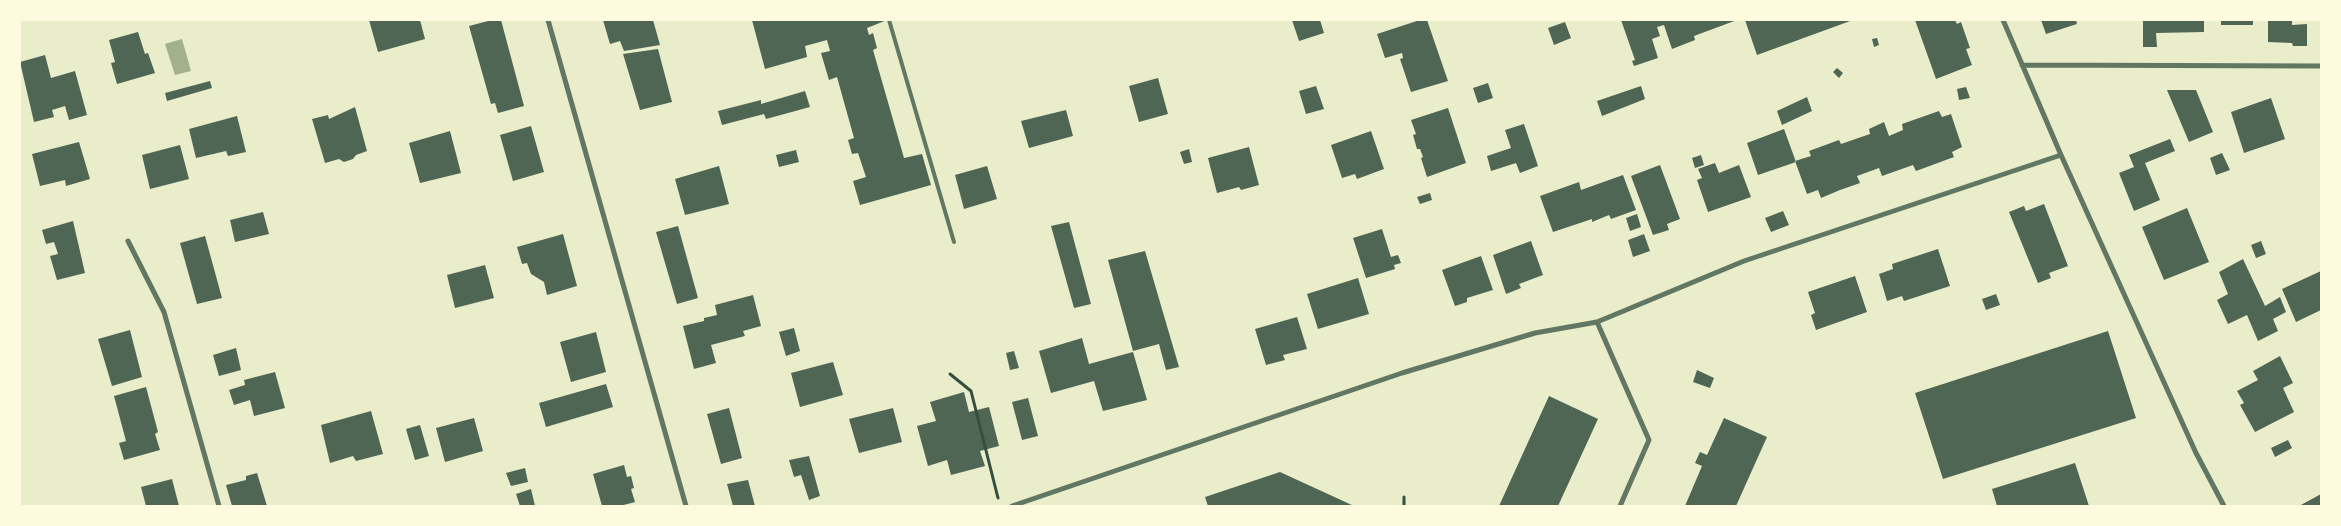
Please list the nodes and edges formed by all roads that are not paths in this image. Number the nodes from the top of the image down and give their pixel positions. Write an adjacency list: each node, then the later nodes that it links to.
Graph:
1 (548, 20): 11 (street)
2 (889, 20): 8 (lane)
3 (2003, 20): 4 (street)
4 (2022, 65): 5 (street); 6 (street)
5 (2321, 66)
6 (2061, 155): 9 (street); 14 (street)
7 (128, 241): 10 (street)
8 (954, 242)
9 (1597, 322): 12 (street); 13 (street)
10 (219, 506)
11 (686, 506)
12 (1012, 506)
13 (1620, 506)
14 (2224, 506)

